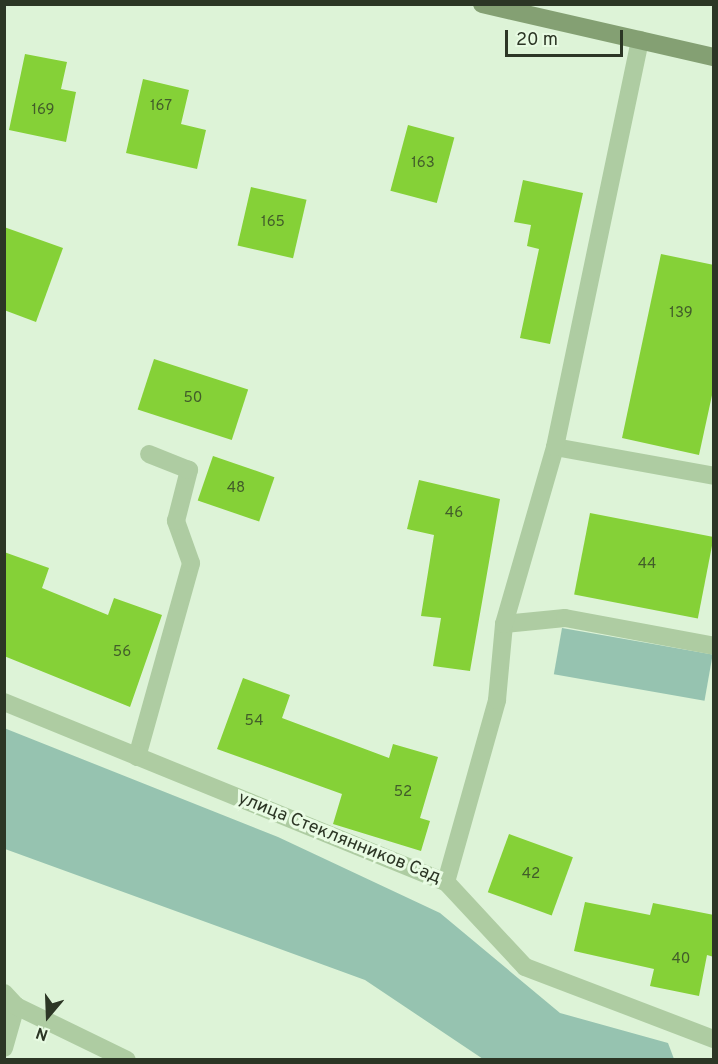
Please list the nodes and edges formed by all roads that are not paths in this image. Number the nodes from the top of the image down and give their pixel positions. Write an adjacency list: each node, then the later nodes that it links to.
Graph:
1 (482, 4): 2 (main road)
2 (640, 40): 3 (main road); 4 (street)
3 (714, 57)
4 (555, 447): 6 (street); 7 (street)
5 (149, 454): 10 (street)
6 (714, 476)
7 (504, 624): 8 (street); 11 (street)
8 (714, 646)
9 (4, 702): 10 (street, улица Стеклянников Сад)
10 (137, 757): 11 (street, улица Стеклянников Сад)
11 (446, 882): 13 (street, улица Стеклянников Сад)
12 (10, 1000): 14 (street); 15 (street)
13 (714, 1040)
14 (4, 1048)
15 (127, 1059)

